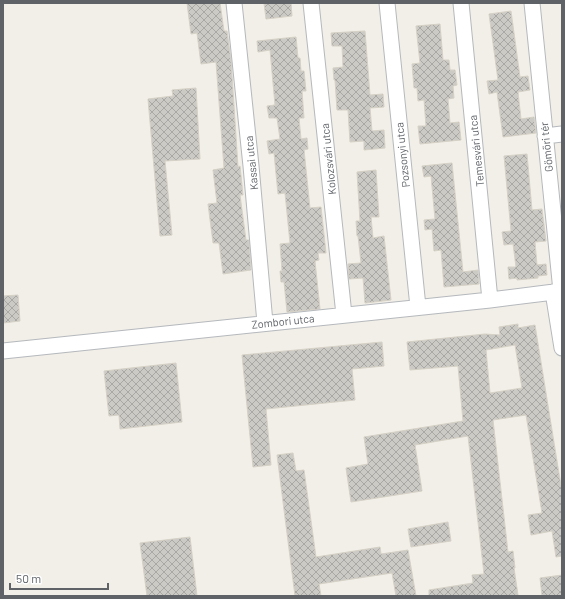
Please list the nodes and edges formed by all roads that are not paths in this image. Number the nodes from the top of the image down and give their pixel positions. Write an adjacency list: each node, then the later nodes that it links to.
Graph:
1 (234, 3): 12 (street, Kassai utca)
2 (311, 3): 11 (street, Kolozsvári utca)
3 (386, 3): 10 (street, Pozsonyi utca)
4 (461, 3): 9 (street, Temesvári utca)
5 (532, 3): 7 (street, Gömöri tér)
6 (562, 134): 7 (street)
7 (545, 136): 8 (street, Gömöri tér)
8 (559, 291): 9 (street, Zombori utca); 13 (street, Gömöri tér)
9 (490, 300): 10 (street, Zombori utca)
10 (418, 307): 11 (street, Zombori utca)
11 (344, 315): 12 (street, Zombori utca)
12 (265, 323): 14 (street, Zombori utca)
13 (562, 348)
14 (3, 351)

